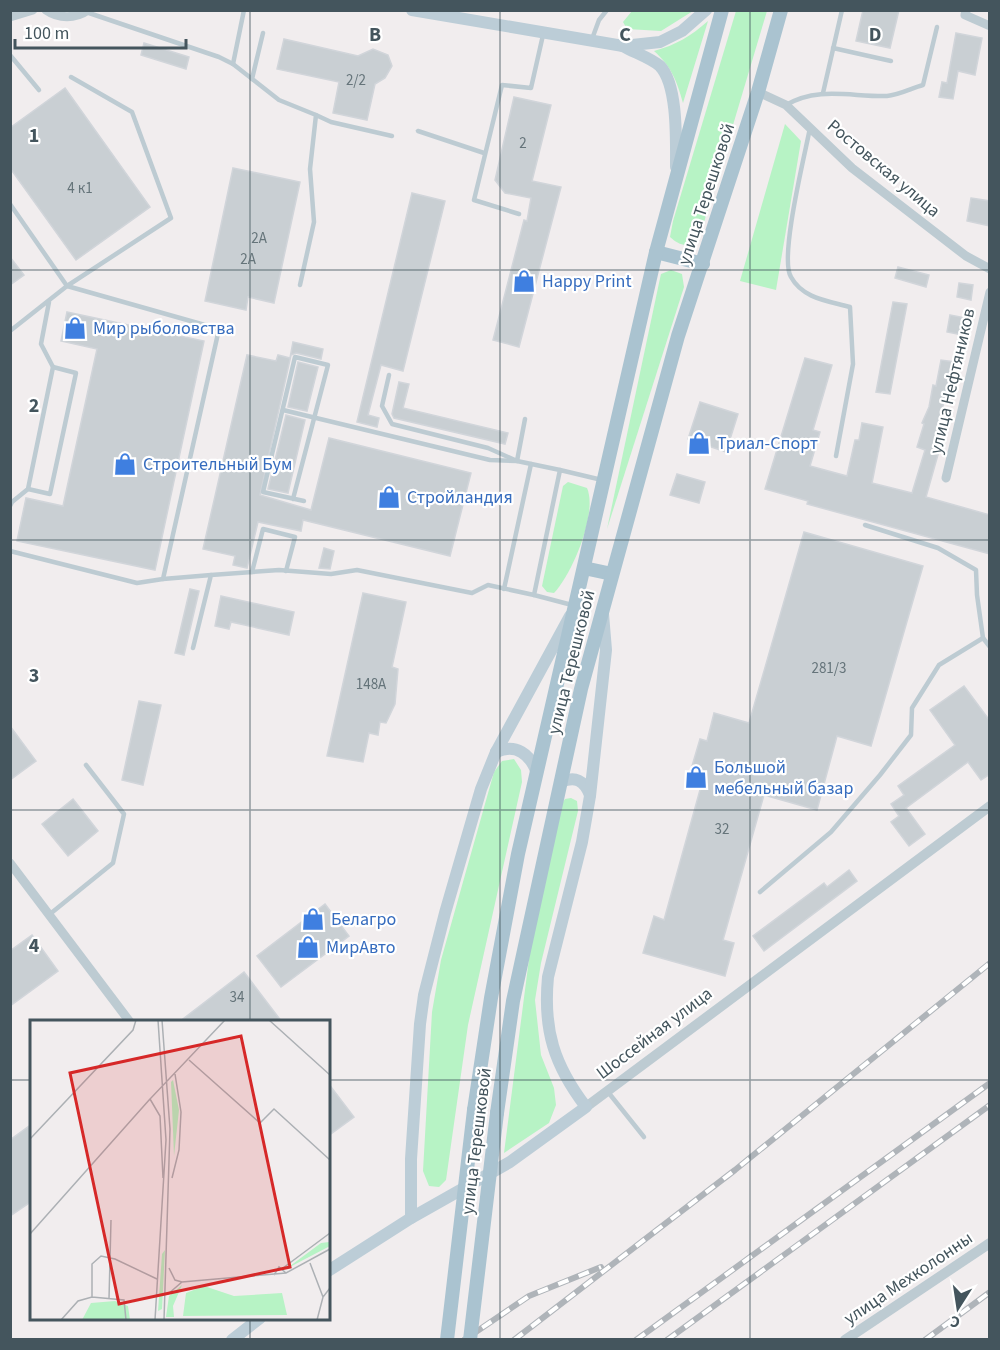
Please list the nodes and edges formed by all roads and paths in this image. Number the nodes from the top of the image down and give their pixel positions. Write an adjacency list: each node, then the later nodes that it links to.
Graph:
1 (33, 10): 12 (street)
2 (46, 10): 10 (street)
3 (244, 10): 22 (lane)
4 (412, 10): 15 (main road)
5 (607, 10): 17 (lane)
6 (706, 10): 18 (main road)
7 (722, 10): 34 (main road, улица Терешковой)
8 (781, 10): 26 (main road, улица Терешковой)
9 (842, 10): 19 (lane)
10 (87, 11): 22 (lane)
11 (966, 13): 13 (street)
12 (10, 17)
13 (990, 26)
14 (937, 27): 27 (lane)
15 (543, 32): 17 (main road); 33 (lane)
16 (263, 33): 24 (lane)
17 (592, 41): 18 (main road)
18 (622, 46): 34 (main road)
19 (833, 48): 21 (lane); 27 (lane)
20 (10, 55): 25 (lane)
21 (891, 61)
22 (233, 64): 24 (lane)
23 (71, 77): 41 (lane)
24 (252, 79): 29 (lane)
25 (39, 90)
26 (758, 92): 28 (street, Ростовская улица); 38 (main road, улица Терешковой)
27 (823, 93): 28 (lane)
28 (786, 105): 30 (street, Ростовская улица)
29 (316, 115): 32 (lane); 40 (lane)
30 (810, 128): 39 (street, Ростовская улица); 50 (lane)
31 (418, 131): 33 (lane)
32 (392, 136)
33 (484, 153): 36 (lane)
34 (676, 171): 37 (main road, улица Терешковой)
35 (10, 204): 41 (lane)
36 (519, 214)
37 (656, 252): 38 (main road); 55 (main road, улица Терешковой)
38 (703, 264): 65 (main road, улица Терешковой)
39 (990, 269)
40 (300, 285)
41 (67, 286): 43 (lane); 67 (lane)
42 (990, 292): 54 (street, улица Нефтяников)
43 (49, 302): 44 (lane); 45 (lane)
44 (10, 331)
45 (53, 367): 56 (lane); 56 (lane)
46 (389, 375): 51 (lane)
47 (283, 410): 48 (lane); 48 (lane); 57 (lane)
48 (314, 418): 51 (lane); 57 (lane)
49 (525, 419): 51 (lane)
50 (837, 456)
51 (517, 461): 52 (lane)
52 (531, 464): 53 (lane); 68 (lane)
53 (560, 470): 55 (lane); 69 (lane)
54 (946, 478)
55 (605, 480): 62 (main road, улица Терешковой)
56 (28, 489): 59 (lane)
57 (293, 498): 58 (lane)
58 (304, 501)
59 (10, 506)
60 (865, 525): 72 (lane)
61 (10, 551): 67 (lane)
62 (584, 568): 65 (main road); 70 (main road, улица Терешковой)
63 (286, 571): 64 (lane); 64 (lane); 68 (lane)
64 (252, 572): 66 (lane)
65 (612, 574): 71 (main road, улица Терешковой)
66 (211, 575): 67 (lane); 74 (lane)
67 (163, 579)
68 (504, 589): 69 (lane)
69 (534, 595): 70 (lane)
70 (576, 606): 75 (main road); 77 (main road, улица Терешковой)
71 (602, 611): 78 (main road, улица Терешковой); 79 (main road)
72 (983, 638): 73 (lane); 82 (lane)
73 (990, 647)
74 (193, 648)
75 (496, 752): 77 (main road); 88 (main road)
76 (86, 765): 83 (lane)
77 (537, 773): 93 (main road, улица Терешковой, bridge)
78 (561, 782): 79 (main road); 94 (main road, улица Терешковой, bridge)
79 (590, 796): 86 (main road)
80 (990, 806): 85 (street, Шоссейная улица)
81 (10, 863): 83 (street)
82 (760, 892)
83 (50, 914): 84 (street)
84 (129, 1020)
85 (607, 1091): 86 (street, Шоссейная улица); 87 (lane)
86 (586, 1107): 88 (main road, Шоссейная улица)
87 (644, 1137)
88 (411, 1218): 90 (main road, Шоссейная улица)
89 (990, 1243): 95 (street, улица Мехколонны)
90 (330, 1270)
91 (257, 1320): 92 (main road)
92 (232, 1340)
93 (447, 1340)
94 (470, 1340)
95 (845, 1340)

